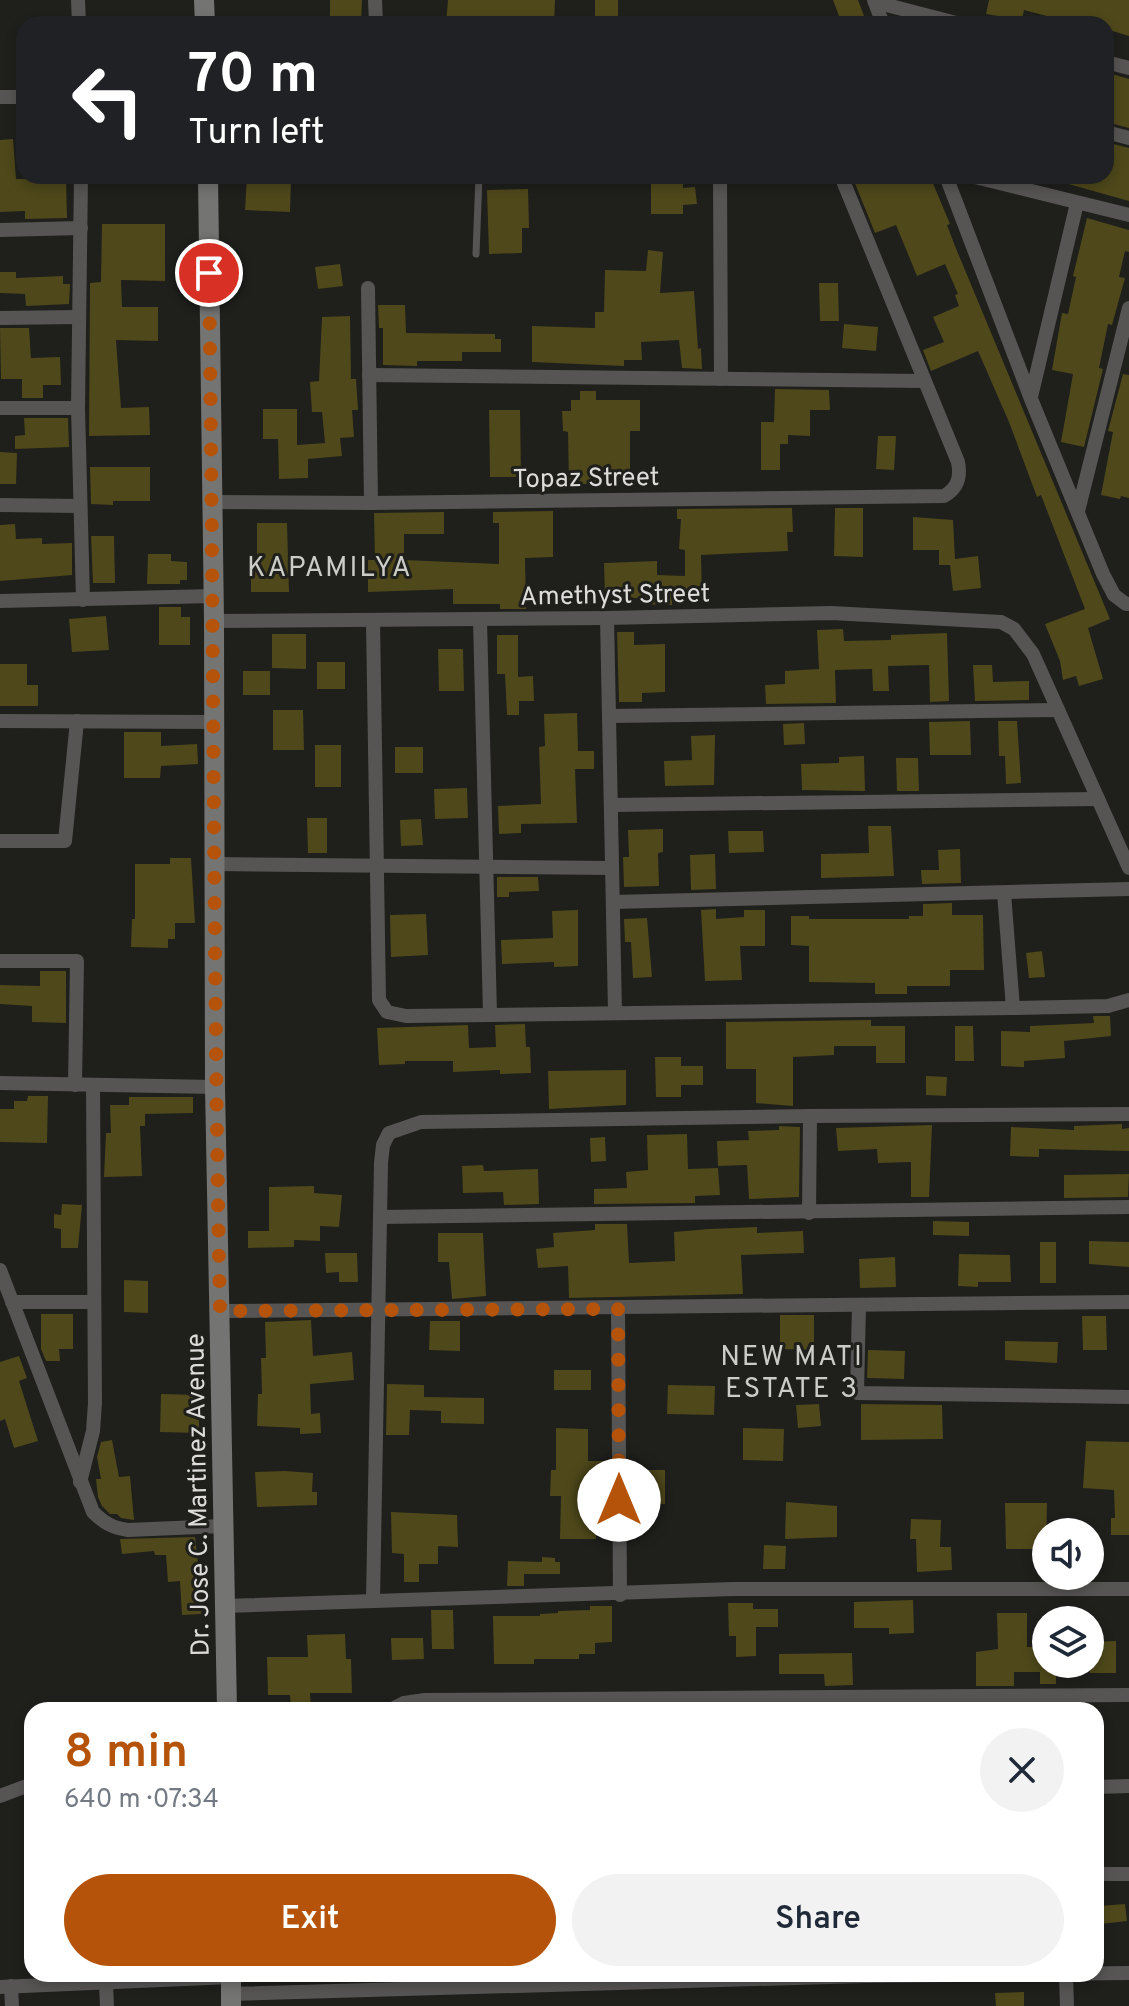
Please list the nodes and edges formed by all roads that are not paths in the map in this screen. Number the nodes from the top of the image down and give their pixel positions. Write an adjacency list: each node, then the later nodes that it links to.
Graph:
1 (874, 1): 2 (street)
2 (930, 16)
3 (81, 184): 12 (street)
4 (208, 184): 25 (street, Dr. Jose C. Martinez Avenue)
5 (479, 184): 14 (lane)
6 (720, 184): 20 (street)
7 (844, 184): 21 (street)
8 (949, 184): 22 (street)
9 (1002, 184): 10 (street)
10 (1077, 203): 11 (street); 22 (street)
11 (1129, 215)
12 (81, 228): 13 (street); 17 (street)
13 (0, 230)
14 (476, 254)
15 (368, 288): 19 (street)
16 (1129, 308): 29 (street)
17 (78, 317): 18 (street); 24 (street)
18 (0, 318)
19 (369, 375): 20 (street); 26 (street)
20 (721, 379): 21 (street)
21 (924, 381): 26 (street, Topaz Street)
22 (1031, 399): 29 (street)
23 (0, 408): 24 (street)
24 (78, 408): 28 (street)
25 (213, 502): 26 (street, Topaz Street); 30 (street, Dr. Jose C. Martinez Avenue)
26 (371, 503)
27 (0, 505): 28 (street)
28 (79, 506): 31 (street)
29 (1078, 511): 33 (street)
30 (214, 596): 31 (street); 36 (street, Dr. Jose C. Martinez Avenue)
31 (83, 600): 32 (street)
32 (0, 601)
33 (1129, 604)
34 (607, 618): 35 (street, Amethyst Street); 38 (street, Amethyst Street); 39 (street)
35 (480, 620): 37 (street, Amethyst Street); 48 (street)
36 (214, 621): 37 (street, Amethyst Street); 42 (street, Dr. Jose C. Martinez Avenue)
37 (373, 621): 47 (street)
38 (1058, 710): 39 (street); 43 (street)
39 (609, 716): 44 (street)
40 (0, 721): 41 (street)
41 (77, 721): 42 (street); 45 (street)
42 (214, 722): 46 (street, Dr. Jose C. Martinez Avenue)
43 (1098, 799): 44 (street); 50 (street)
44 (611, 805): 49 (street)
45 (0, 841)
46 (213, 864): 47 (street); 62 (street, Dr. Jose C. Martinez Avenue)
47 (377, 866): 48 (street); 58 (street)
48 (487, 867): 49 (street); 58 (street)
49 (612, 868): 53 (street)
50 (1129, 868)
51 (1129, 889): 52 (street)
52 (1004, 893): 53 (street); 56 (street)
53 (613, 902): 57 (street)
54 (0, 961): 60 (street)
55 (1129, 1000): 56 (street)
56 (1013, 1008): 57 (street)
57 (615, 1012): 58 (street)
58 (490, 1014)
59 (0, 1083): 60 (street)
60 (75, 1085): 61 (street)
61 (93, 1085): 62 (street); 70 (street)
62 (215, 1087): 74 (street, Dr. Jose C. Martinez Avenue)
63 (1129, 1114): 64 (street)
64 (810, 1116): 66 (street); 67 (street)
65 (1129, 1207): 66 (street)
66 (809, 1213): 67 (street)
67 (380, 1217): 75 (street)
68 (0, 1270): 69 (street)
69 (12, 1302): 70 (street); 77 (street)
70 (94, 1302): 77 (street)
71 (1129, 1302): 72 (street)
72 (859, 1305): 73 (street); 76 (street)
73 (618, 1309): 75 (street); 80 (street)
74 (220, 1311): 75 (street); 78 (street, Dr. Jose C. Martinez Avenue)
75 (378, 1311): 81 (street)
76 (1129, 1397)
77 (80, 1482): 78 (street)
78 (223, 1526): 82 (street, Dr. Jose C. Martinez Avenue)
79 (1129, 1589): 80 (street)
80 (620, 1595): 81 (street)
81 (373, 1600): 82 (street)
82 (225, 1606): 84 (street, Dr. Jose C. Martinez Avenue)
83 (1129, 1695): 87 (street)
84 (227, 1702)
85 (411, 1702): 86 (street)
86 (552, 1702)
87 (780, 1702)
88 (1129, 1786): 90 (street)
89 (24, 1787): 91 (street)
90 (1104, 1787)
91 (0, 1796)
92 (1104, 1874): 93 (street)
93 (1129, 1874)
94 (1129, 1973): 95 (street)
95 (1104, 1974)
96 (503, 1982): 100 (street)
97 (1066, 1982): 103 (street)
98 (106, 1984): 99 (street); 100 (street); 102 (street)
99 (6, 1986): 101 (street)
100 (231, 1988)
101 (12, 2006)
102 (107, 2006)
103 (1067, 2006)

